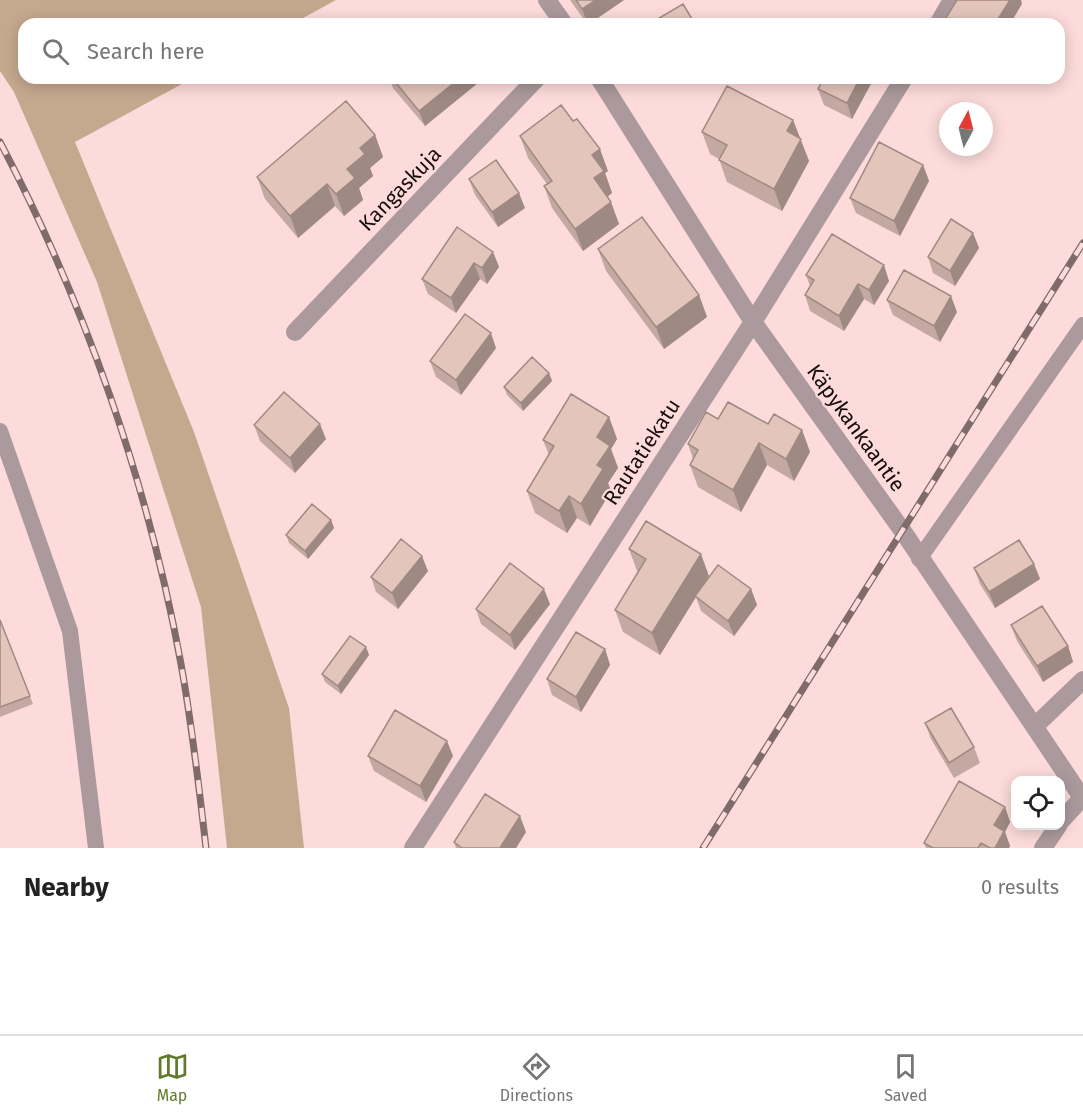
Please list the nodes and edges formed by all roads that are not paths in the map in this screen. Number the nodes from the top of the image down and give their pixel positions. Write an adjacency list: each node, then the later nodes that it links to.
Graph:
1 (547, 0): 3 (street)
2 (952, 0): 4 (street)
3 (560, 18)
4 (942, 18)
5 (531, 84): 10 (street, Kangaskuja)
6 (603, 84): 8 (street, Käpykankaantie)
7 (900, 84): 8 (street, Rautatiekatu)
8 (753, 322): 12 (street, Käpykankaantie); 19 (street, Rautatiekatu)
9 (1083, 325): 12 (lane)
10 (295, 332)
11 (0, 431): 18 (lane)
12 (919, 559): 14 (street, Käpykankaantie)
13 (1083, 680): 14 (street)
14 (1035, 726): 15 (street, Käpykankaantie)
15 (1083, 798): 16 (street)
16 (1065, 818)
17 (1055, 830): 20 (street)
18 (96, 848)
19 (413, 848)
20 (1043, 848)

